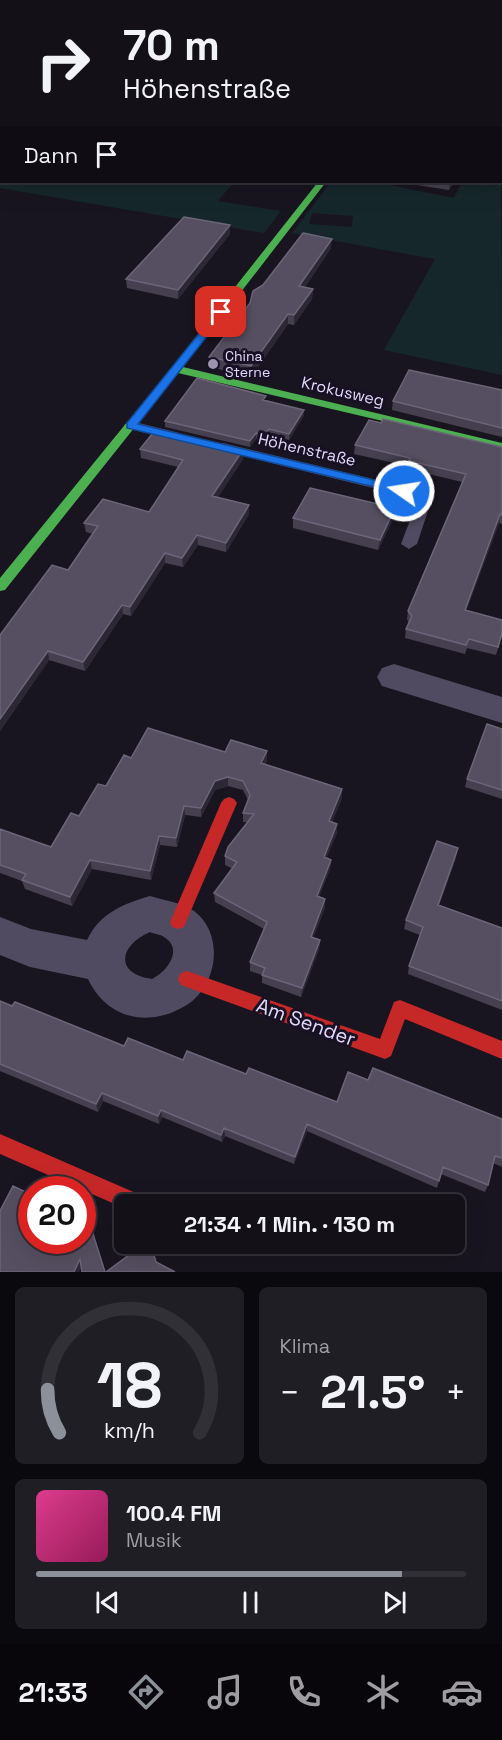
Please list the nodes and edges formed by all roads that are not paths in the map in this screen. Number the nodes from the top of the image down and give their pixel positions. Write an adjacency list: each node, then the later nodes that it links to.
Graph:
1 (321, 183): 2 (street)
2 (176, 369): 3 (street); 6 (street, Krokusweg)
3 (130, 425): 4 (lane); 8 (street)
4 (188, 439)
5 (210, 444): 7 (lane, Höhenstraße)
6 (502, 446)
7 (409, 544)
8 (0, 587)
9 (394, 676): 10 (street)
10 (502, 710)
11 (229, 803): 12 (street)
12 (178, 922): 14 (street); 15 (street)
13 (0, 936): 14 (street)
14 (104, 963): 15 (street)
15 (187, 979): 16 (street, Am Sender)
16 (502, 1050)
17 (0, 1144): 18 (street)
18 (115, 1194)

